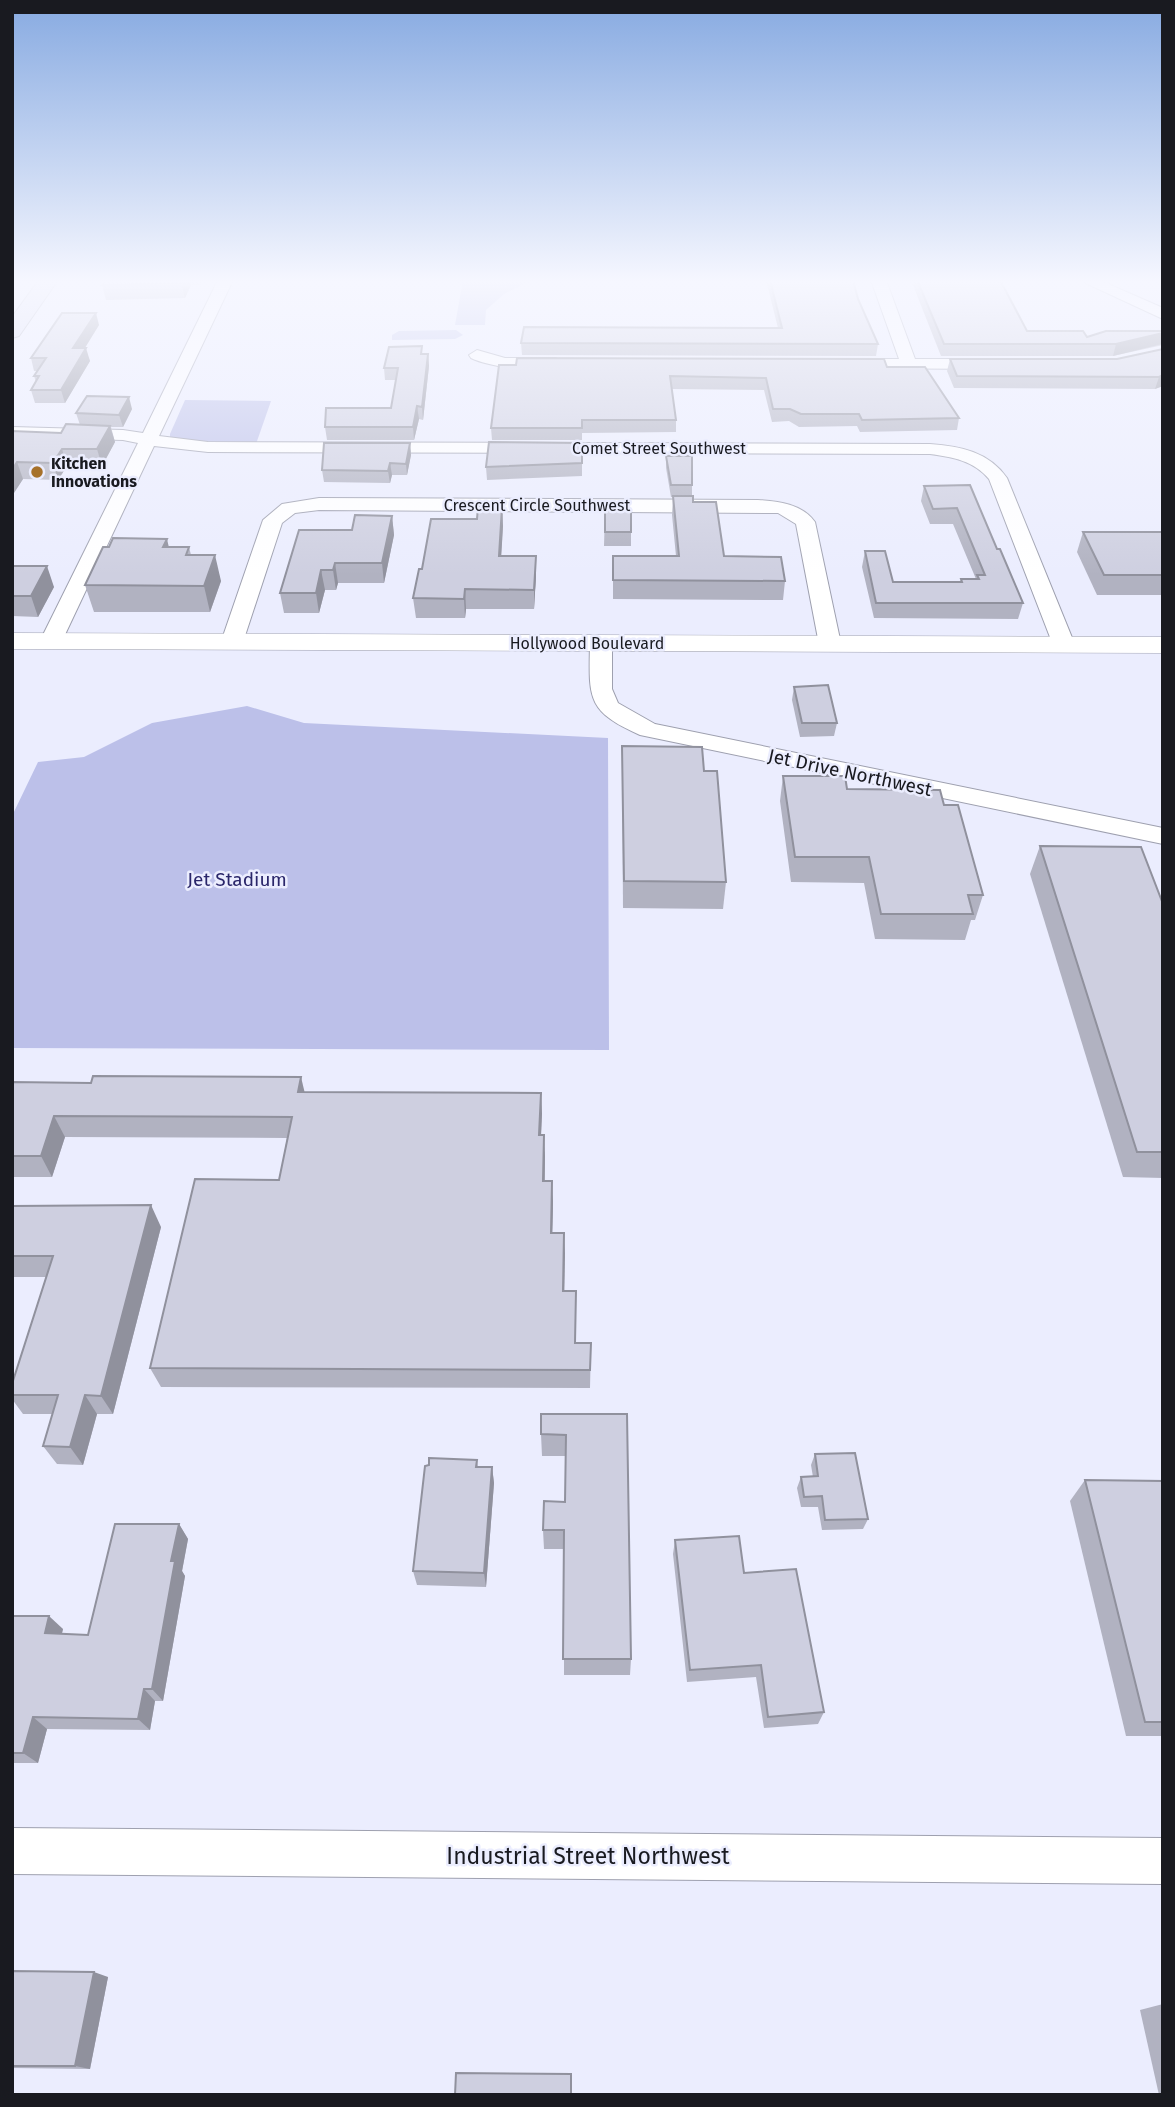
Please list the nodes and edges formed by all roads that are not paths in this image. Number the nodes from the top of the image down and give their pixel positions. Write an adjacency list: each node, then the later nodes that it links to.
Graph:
1 (179, 378): 3 (street)
2 (12, 432): 3 (street, Comet Street Southwest)
3 (149, 440): 5 (street); 9 (street, Comet Street Southwest)
4 (12, 641): 5 (street, Hollywood Boulevard)
5 (51, 641): 6 (street, Hollywood Boulevard)
6 (232, 642): 7 (street, Hollywood Boulevard); 8 (street, Crescent Circle Southwest)
7 (601, 643): 8 (street, Hollywood Boulevard); 11 (street, Jet Drive Northwest)
8 (830, 644): 9 (street, Hollywood Boulevard)
9 (1064, 645): 10 (street, Hollywood Boulevard)
10 (1163, 645)
11 (1163, 836)
12 (12, 1851): 13 (street, Industrial Street Northwest)
13 (1163, 1861)

